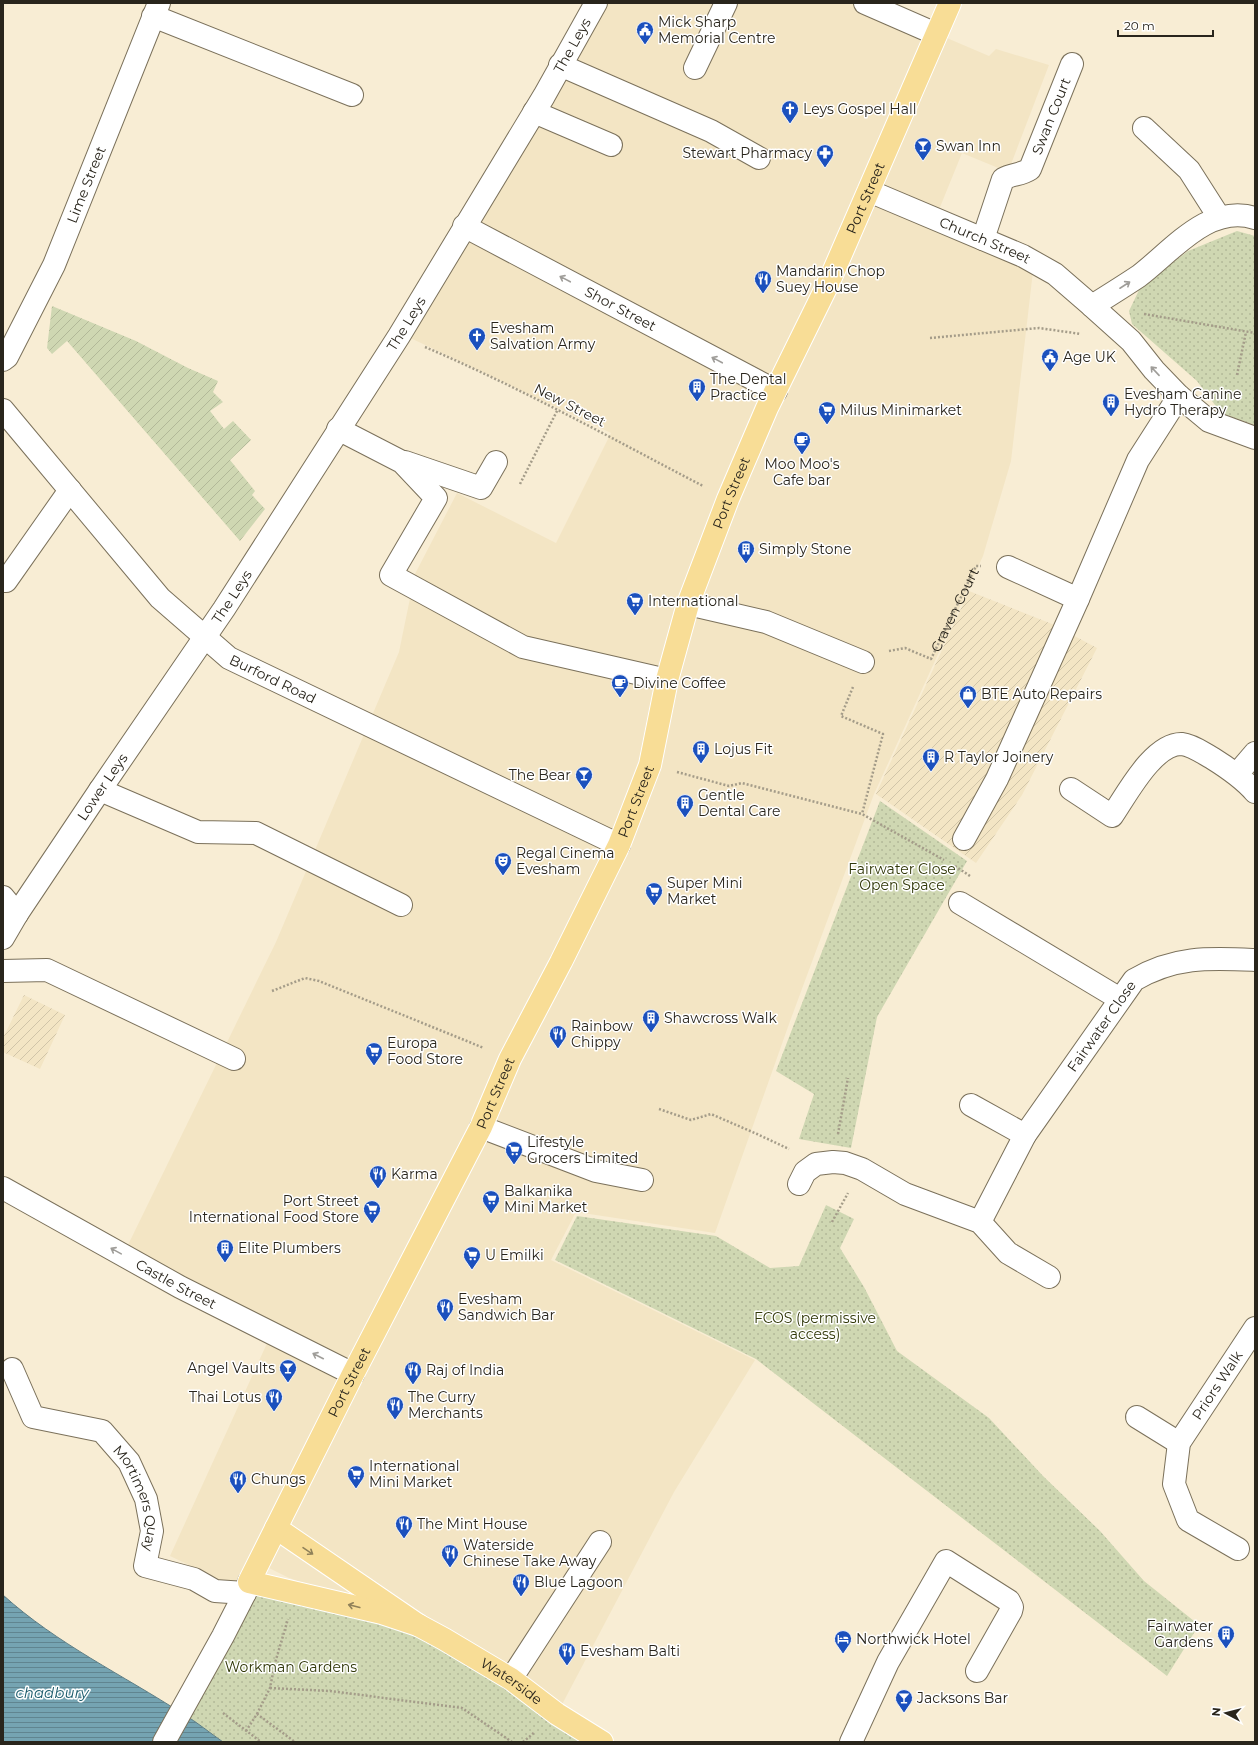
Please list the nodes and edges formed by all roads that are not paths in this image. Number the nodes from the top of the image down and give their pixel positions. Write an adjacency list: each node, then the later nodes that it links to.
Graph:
1 (596, 3): 8 (street, The Leys)
2 (726, 3): 9 (street)
3 (865, 3): 6 (street)
4 (950, 3): 6 (main road, Port Street)
5 (156, 9): 10 (street); 21 (street, Lime Street)
6 (936, 34): 15 (main road, Port Street)
7 (1072, 64): 19 (street, Swan Court)
8 (560, 66): 11 (street, The Leys); 14 (street)
9 (695, 68)
10 (352, 95)
11 (534, 112): 13 (street); 18 (street, The Leys)
12 (1144, 128): 16 (street)
13 (611, 144)
14 (759, 158)
15 (869, 191): 19 (street, Church Street); 22 (main road, Port Street)
16 (1220, 217): 17 (street); 20 (street, one-way to 16)
17 (1255, 218)
18 (464, 226): 22 (street, Shor Street, one-way to 18); 25 (street, The Leys)
19 (983, 239): 20 (street, Church Street)
20 (1092, 306): 23 (street, Church Street, one-way to 20)
21 (3, 360)
22 (776, 391): 33 (main road, Port Street)
23 (1179, 396): 26 (street, Church Street); 32 (street)
24 (3, 410): 29 (street, Burford Road)
25 (338, 429): 27 (street); 34 (street, The Leys)
26 (1255, 438)
27 (402, 462): 28 (street); 36 (street)
28 (496, 462)
29 (70, 490): 31 (street); 34 (street, Burford Road)
30 (1008, 567): 32 (street)
31 (3, 581)
32 (1078, 599): 42 (street)
33 (688, 604): 35 (street); 36 (main road, Port Street)
34 (205, 638): 40 (street, Lower Leys); 43 (street, Burford Road)
35 (864, 662)
36 (667, 680): 43 (main road, Port Street)
37 (1255, 753): 38 (street)
38 (1237, 774): 39 (street); 41 (street)
39 (1071, 789)
40 (100, 790): 46 (street); 47 (street, Lower Leys)
41 (1255, 792)
42 (964, 839)
43 (619, 845): 54 (main road, Port Street)
44 (3, 897): 47 (street)
45 (960, 903): 51 (street)
46 (401, 905)
47 (17, 914): 48 (street, Lower Leys)
48 (3, 938)
49 (1255, 960): 51 (street, Fairwater Close)
50 (3, 971): 52 (street)
51 (1120, 999): 55 (street, Fairwater Close)
52 (234, 1058)
53 (971, 1106): 55 (street)
54 (482, 1127): 56 (street); 63 (main road, Port Street)
55 (1024, 1135): 59 (street, Fairwater Close)
56 (642, 1180)
57 (799, 1184): 59 (street)
58 (3, 1188): 63 (street, Castle Street, one-way to 58)
59 (980, 1222): 60 (street)
60 (1049, 1277)
61 (1255, 1328): 65 (street, Priors Walk)
62 (12, 1369): 69 (street, Mortimers Quay)
63 (353, 1374): 66 (main road, Port Street)
64 (1137, 1417): 65 (street)
65 (1179, 1443): 68 (street, Priors Walk)
66 (276, 1528): 69 (main road, Port Street); 70 (main road, Waterside, one-way to 70)
67 (600, 1542): 72 (street)
68 (1238, 1549)
69 (247, 1587): 70 (main road, Waterside, one-way to 69); 73 (street, Port Street)
70 (418, 1625): 72 (main road, Waterside)
71 (977, 1672): 75 (street)
72 (511, 1679): 74 (main road, Waterside)
73 (164, 1742)
74 (602, 1742)
75 (851, 1742)

